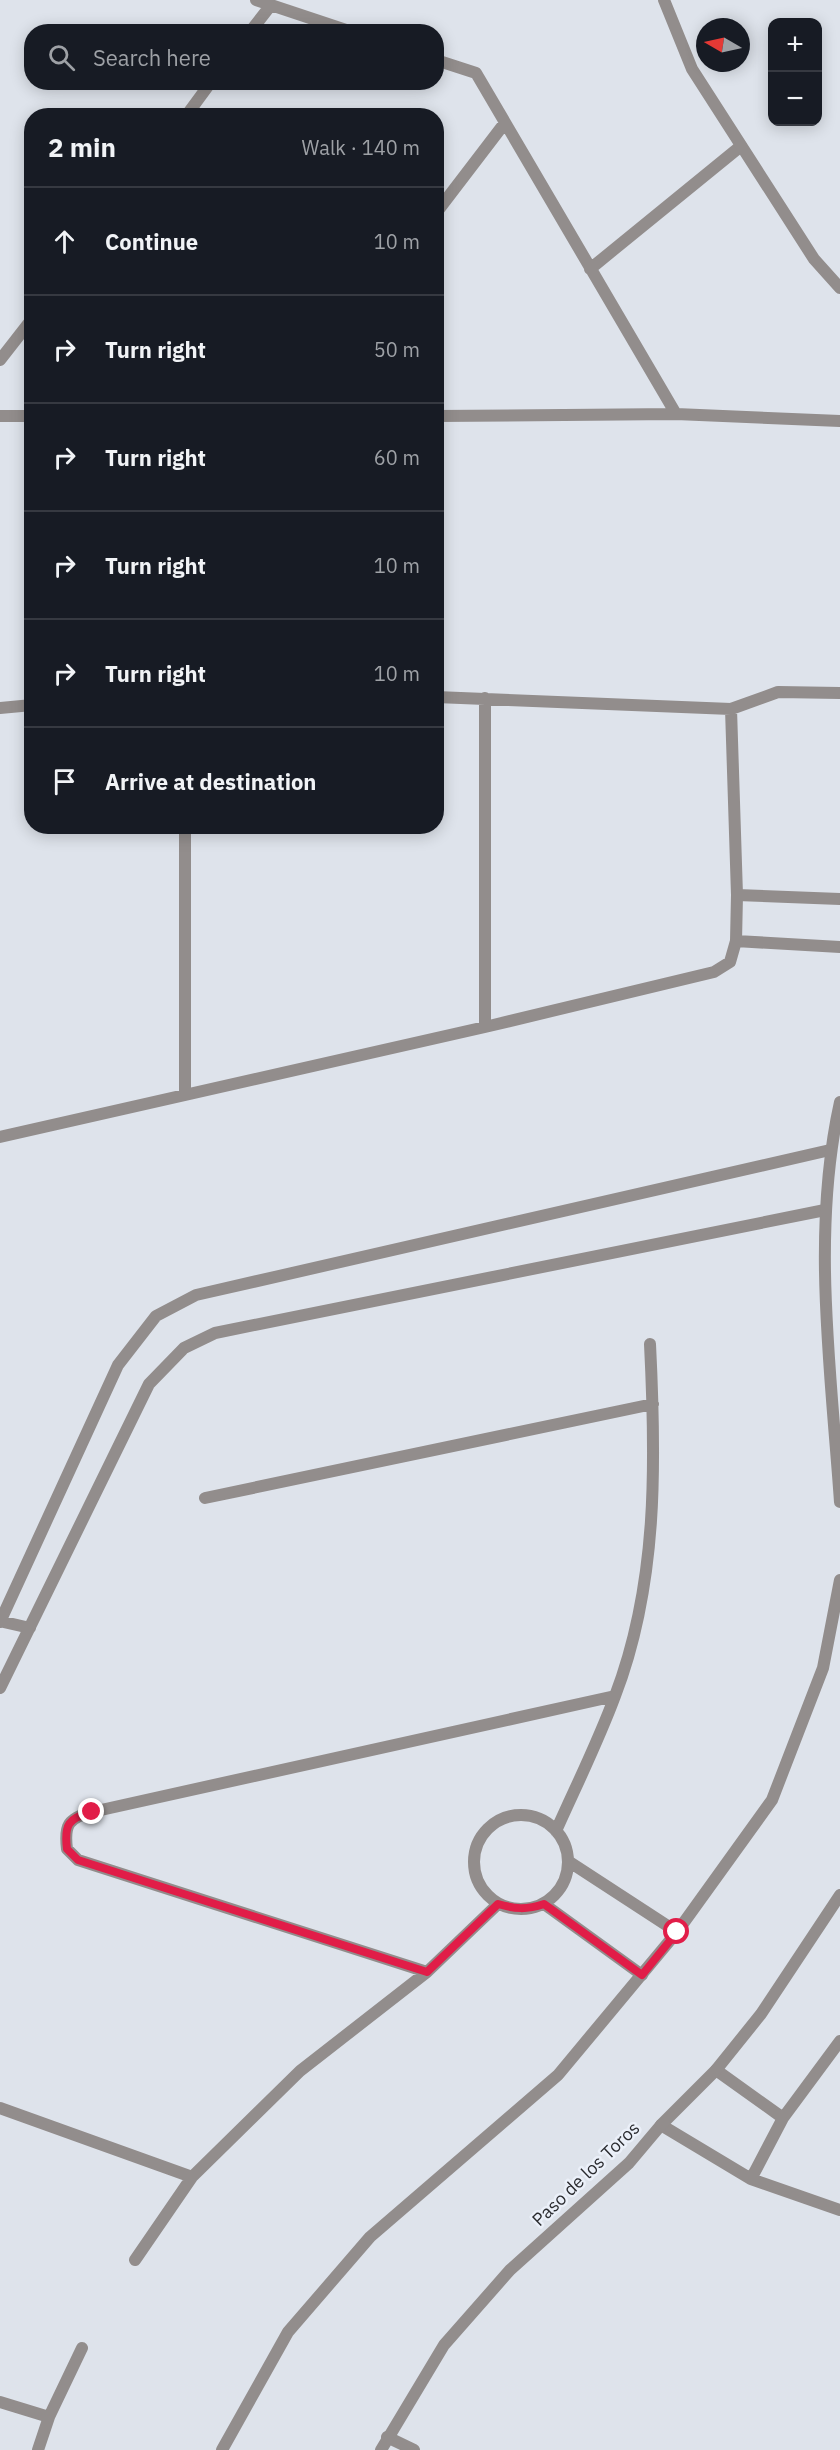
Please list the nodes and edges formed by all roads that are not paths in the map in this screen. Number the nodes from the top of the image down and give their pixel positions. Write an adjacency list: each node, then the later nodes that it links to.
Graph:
1 (256, 0): 3 (street)
2 (664, 0): 10 (street)
3 (271, 4): 4 (street); 5 (street)
4 (256, 24)
5 (329, 24)
6 (444, 63): 9 (street)
7 (206, 90): 8 (street)
8 (192, 108)
9 (504, 124): 11 (street); 12 (street)
10 (741, 146): 12 (street); 13 (street)
11 (444, 203)
12 (590, 269): 16 (street)
13 (840, 288)
14 (24, 329): 15 (street)
15 (0, 360)
16 (676, 414): 19 (street); 20 (street)
17 (0, 416): 18 (street)
18 (24, 416)
19 (444, 416)
20 (840, 421)
21 (840, 693): 26 (street)
22 (444, 697): 23 (street)
23 (485, 698): 26 (street); 32 (street)
24 (24, 706): 25 (street)
25 (0, 708)
26 (731, 710): 28 (street)
27 (185, 834): 33 (street)
28 (737, 896): 29 (street); 30 (street)
29 (840, 899)
30 (736, 941): 31 (street); 32 (street)
31 (840, 947)
32 (484, 1027): 33 (street)
33 (185, 1095): 35 (street)
34 (840, 1102): 36 (street)
35 (0, 1137)
36 (830, 1150): 37 (street); 43 (street)
37 (825, 1210): 41 (street); 44 (street)
38 (650, 1344): 39 (street)
39 (653, 1404): 40 (street); 46 (street)
40 (205, 1498)
41 (840, 1502)
42 (840, 1580): 52 (street)
43 (0, 1622): 44 (street)
44 (30, 1628): 45 (street)
45 (1, 1681)
46 (615, 1696): 47 (street); 53 (street)
47 (556, 1831): 48 (street); 50 (street)
48 (568, 1861): 51 (street); 52 (street)
49 (840, 1895): 56 (street, Paso de los Toros)
50 (498, 1904): 51 (street); 53 (street)
51 (544, 1904): 54 (street)
52 (677, 1932): 54 (street)
53 (427, 1972): 60 (street)
54 (642, 1975): 69 (street)
55 (840, 2041): 58 (street)
56 (716, 2070): 58 (street); 59 (street, Paso de los Toros)
57 (0, 2108): 60 (street)
58 (783, 2118): 61 (street)
59 (661, 2125): 61 (street); 67 (street, Paso de los Toros)
60 (192, 2177): 63 (street)
61 (751, 2179): 62 (street)
62 (840, 2210)
63 (135, 2260)
64 (82, 2348): 66 (street)
65 (0, 2402): 66 (street)
66 (49, 2417): 68 (street)
67 (387, 2437): 70 (street, Paso de los Toros); 71 (street)
68 (38, 2450)
69 (222, 2450)
70 (381, 2450)
71 (414, 2450)

